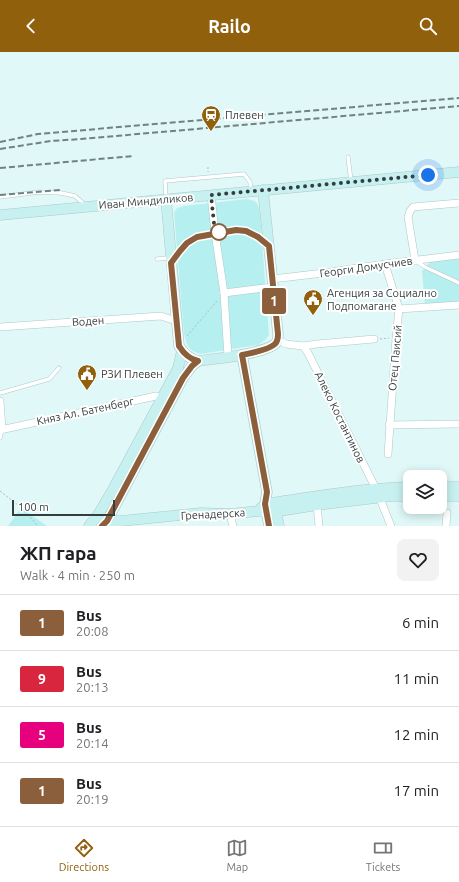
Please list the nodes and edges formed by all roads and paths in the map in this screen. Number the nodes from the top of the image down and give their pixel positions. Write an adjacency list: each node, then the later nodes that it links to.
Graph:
1 (348, 157): 3 (lane)
2 (459, 172): 3 (street, Иван Миндиликов)
3 (352, 182): 4 (street, Иван Миндиликов)
4 (263, 190): 5 (street, Иван Миндиликов); 13 (street)
5 (251, 191): 6 (street, Иван Миндиликов); 8 (lane)
6 (211, 195): 8 (street, Иван Миндиликов); 12 (street)
7 (0, 197): 10 (lane)
8 (166, 199): 10 (street, Иван Миндиликов); 17 (street)
9 (459, 203): 16 (street)
10 (87, 206): 11 (street, Иван Миндиликов)
11 (0, 215)
12 (215, 233): 13 (lane); 17 (lane); 21 (street)
13 (269, 246): 19 (street)
14 (459, 255): 16 (street, Георги Домусчиев)
15 (157, 259): 17 (lane)
16 (415, 260): 18 (street, Георги Домусчиев); 20 (lane)
17 (171, 261): 24 (street)
18 (385, 264): 19 (street, Георги Домусчиев); 23 (street, Отец Паисий)
19 (273, 283): 21 (street, Георги Домусчиев); 28 (street)
20 (459, 283)
21 (224, 293): 30 (path); 32 (street)
22 (459, 305): 23 (street)
23 (399, 309): 26 (street, Отец Паисий)
24 (176, 321): 25 (street, Воден); 30 (street)
25 (0, 327)
26 (396, 338): 27 (path); 39 (street, Отец Паисий)
27 (374, 339): 29 (street)
28 (278, 340): 29 (street); 31 (street)
29 (303, 346): 47 (street, Алеко Костантинов)
30 (180, 349): 33 (street); 36 (street)
31 (242, 355): 32 (street); 52 (street)
32 (228, 357): 33 (street)
33 (198, 361): 36 (street)
34 (59, 368): 35 (lane)
35 (0, 393)
36 (166, 400): 40 (street, Княз Ал. Батенберг); 55 (street); 56 (street)
37 (0, 401): 40 (street)
38 (459, 424): 39 (street)
39 (390, 425): 42 (street, Отец Паисий)
40 (1, 429): 41 (lane)
41 (0, 438)
42 (388, 454)
43 (447, 487): 44 (street)
44 (459, 487)
45 (403, 488): 47 (street, Гренадерска)
46 (0, 491): 57 (path)
47 (378, 493): 48 (street, Гренадерска); 51 (street, Гренадерска); 52 (street, Гренадерска); 63 (street, Алеко Костантинов)
48 (403, 496)
49 (447, 496): 50 (street)
50 (459, 496)
51 (317, 505): 52 (street, Гренадерска); 62 (street)
52 (268, 509): 53 (street, Гренадерска); 60 (street); 61 (street)
53 (230, 514): 56 (street, Гренадерска); 59 (street)
54 (447, 514): 64 (street)
55 (98, 515): 56 (street); 58 (street)
56 (105, 524)
57 (38, 526)
58 (89, 526)
59 (233, 526)
60 (269, 526)
61 (279, 526)
62 (319, 526)
63 (391, 526)
64 (446, 526)

